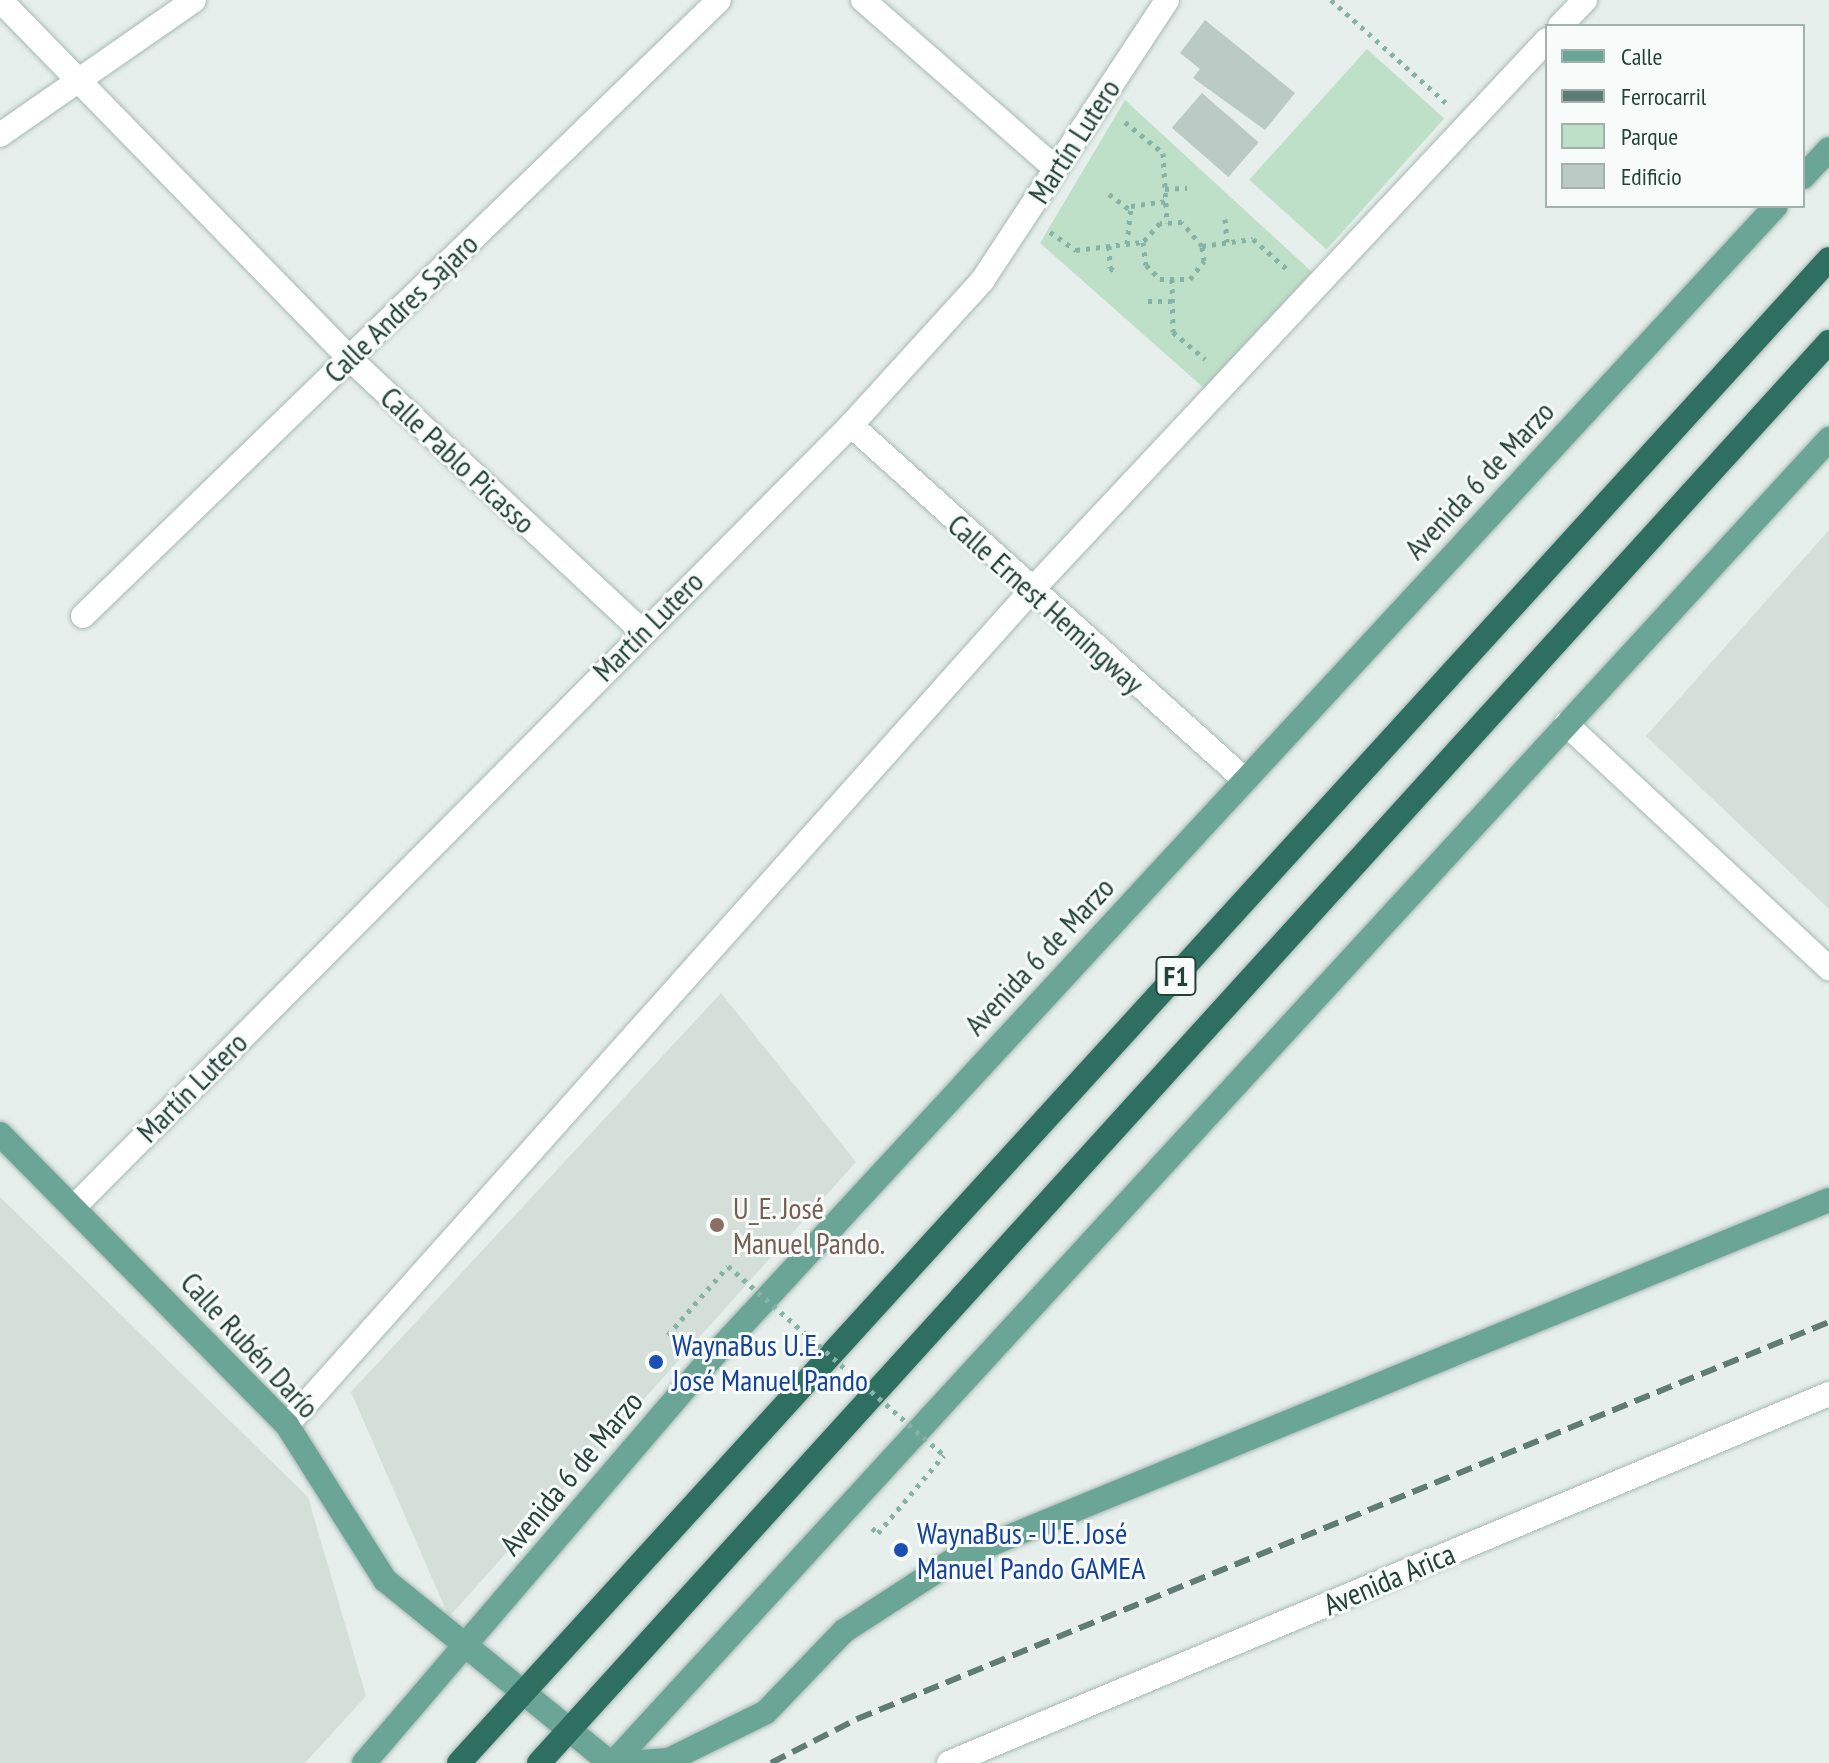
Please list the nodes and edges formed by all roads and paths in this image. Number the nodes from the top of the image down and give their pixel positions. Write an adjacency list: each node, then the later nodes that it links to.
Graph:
1 (0, 0): 10 (street, Calle Pablo Picasso)
2 (194, 0): 10 (street)
3 (719, 0): 38 (street, Calle Andres Sajaro)
4 (863, 0): 15 (street)
5 (1167, 0): 15 (street, Martín Lutero)
6 (1331, 0): 12 (path)
7 (1585, 0): 8 (street)
8 (1562, 24)
9 (1545, 42): 12 (street)
10 (78, 78): 13 (street); 38 (street, Calle Pablo Picasso)
11 (1116, 116): 18 (path)
12 (1468, 122): 42 (street)
13 (0, 135)
14 (1829, 149): 16 (main road)
15 (1055, 168): 40 (street, Martín Lutero)
16 (1805, 175)
17 (1187, 188): 18 (path)
18 (1165, 189): 20 (path)
19 (1109, 194): 22 (path)
20 (1166, 201): 22 (path); 24 (path)
21 (1774, 208): 46 (main road, Avenida 6 de Marzo)
22 (1129, 209): 28 (path)
23 (1225, 219): 27 (path)
24 (1167, 223): 26 (path); 30 (path)
25 (1047, 230): 29 (path)
26 (1143, 242): 28 (path); 34 (path)
27 (1227, 242): 30 (path); 32 (path)
28 (1127, 244): 29 (path)
29 (1109, 246): 33 (path)
30 (1202, 246): 34 (path)
31 (1829, 259): 56 (highway, F1)
32 (1302, 272)
33 (1118, 273)
34 (1172, 279): 36 (path)
35 (1148, 301): 36 (path)
36 (1172, 301): 39 (path)
37 (1829, 342): 57 (highway, F1)
38 (349, 358): 43 (street, Calle Andres Sajaro); 44 (street, Calle Pablo Picasso)
39 (1209, 363)
40 (851, 425): 42 (street, Calle Ernest Hemingway); 44 (street, Martín Lutero)
41 (1829, 439): 45 (main road)
42 (1030, 592): 46 (street, Calle Ernest Hemingway); 53 (street)
43 (83, 616)
44 (642, 631): 50 (street, Martín Lutero)
45 (1566, 724): 47 (street); 61 (main road)
46 (1245, 780): 55 (main road, Avenida 6 de Marzo)
47 (1829, 968)
48 (0, 1134): 50 (main road, Calle Rubén Darío)
49 (1829, 1200): 62 (main road)
50 (74, 1207): 53 (main road, Calle Rubén Darío)
51 (668, 1335): 54 (path, bridge)
52 (1829, 1394): 63 (street, Avenida Arica)
53 (287, 1425): 55 (main road, Calle Rubén Darío)
54 (878, 1533)
55 (465, 1649): 56 (main road, Calle Rubén Darío); 58 (main road, Avenida 6 de Marzo)
56 (522, 1693): 57 (main road, Calle Rubén Darío); 59 (highway, F1)
57 (569, 1730): 60 (highway, F1); 61 (main road, Calle Rubén Darío)
58 (364, 1763)
59 (459, 1763)
60 (539, 1763)
61 (611, 1763)
62 (628, 1763)
63 (949, 1763)

